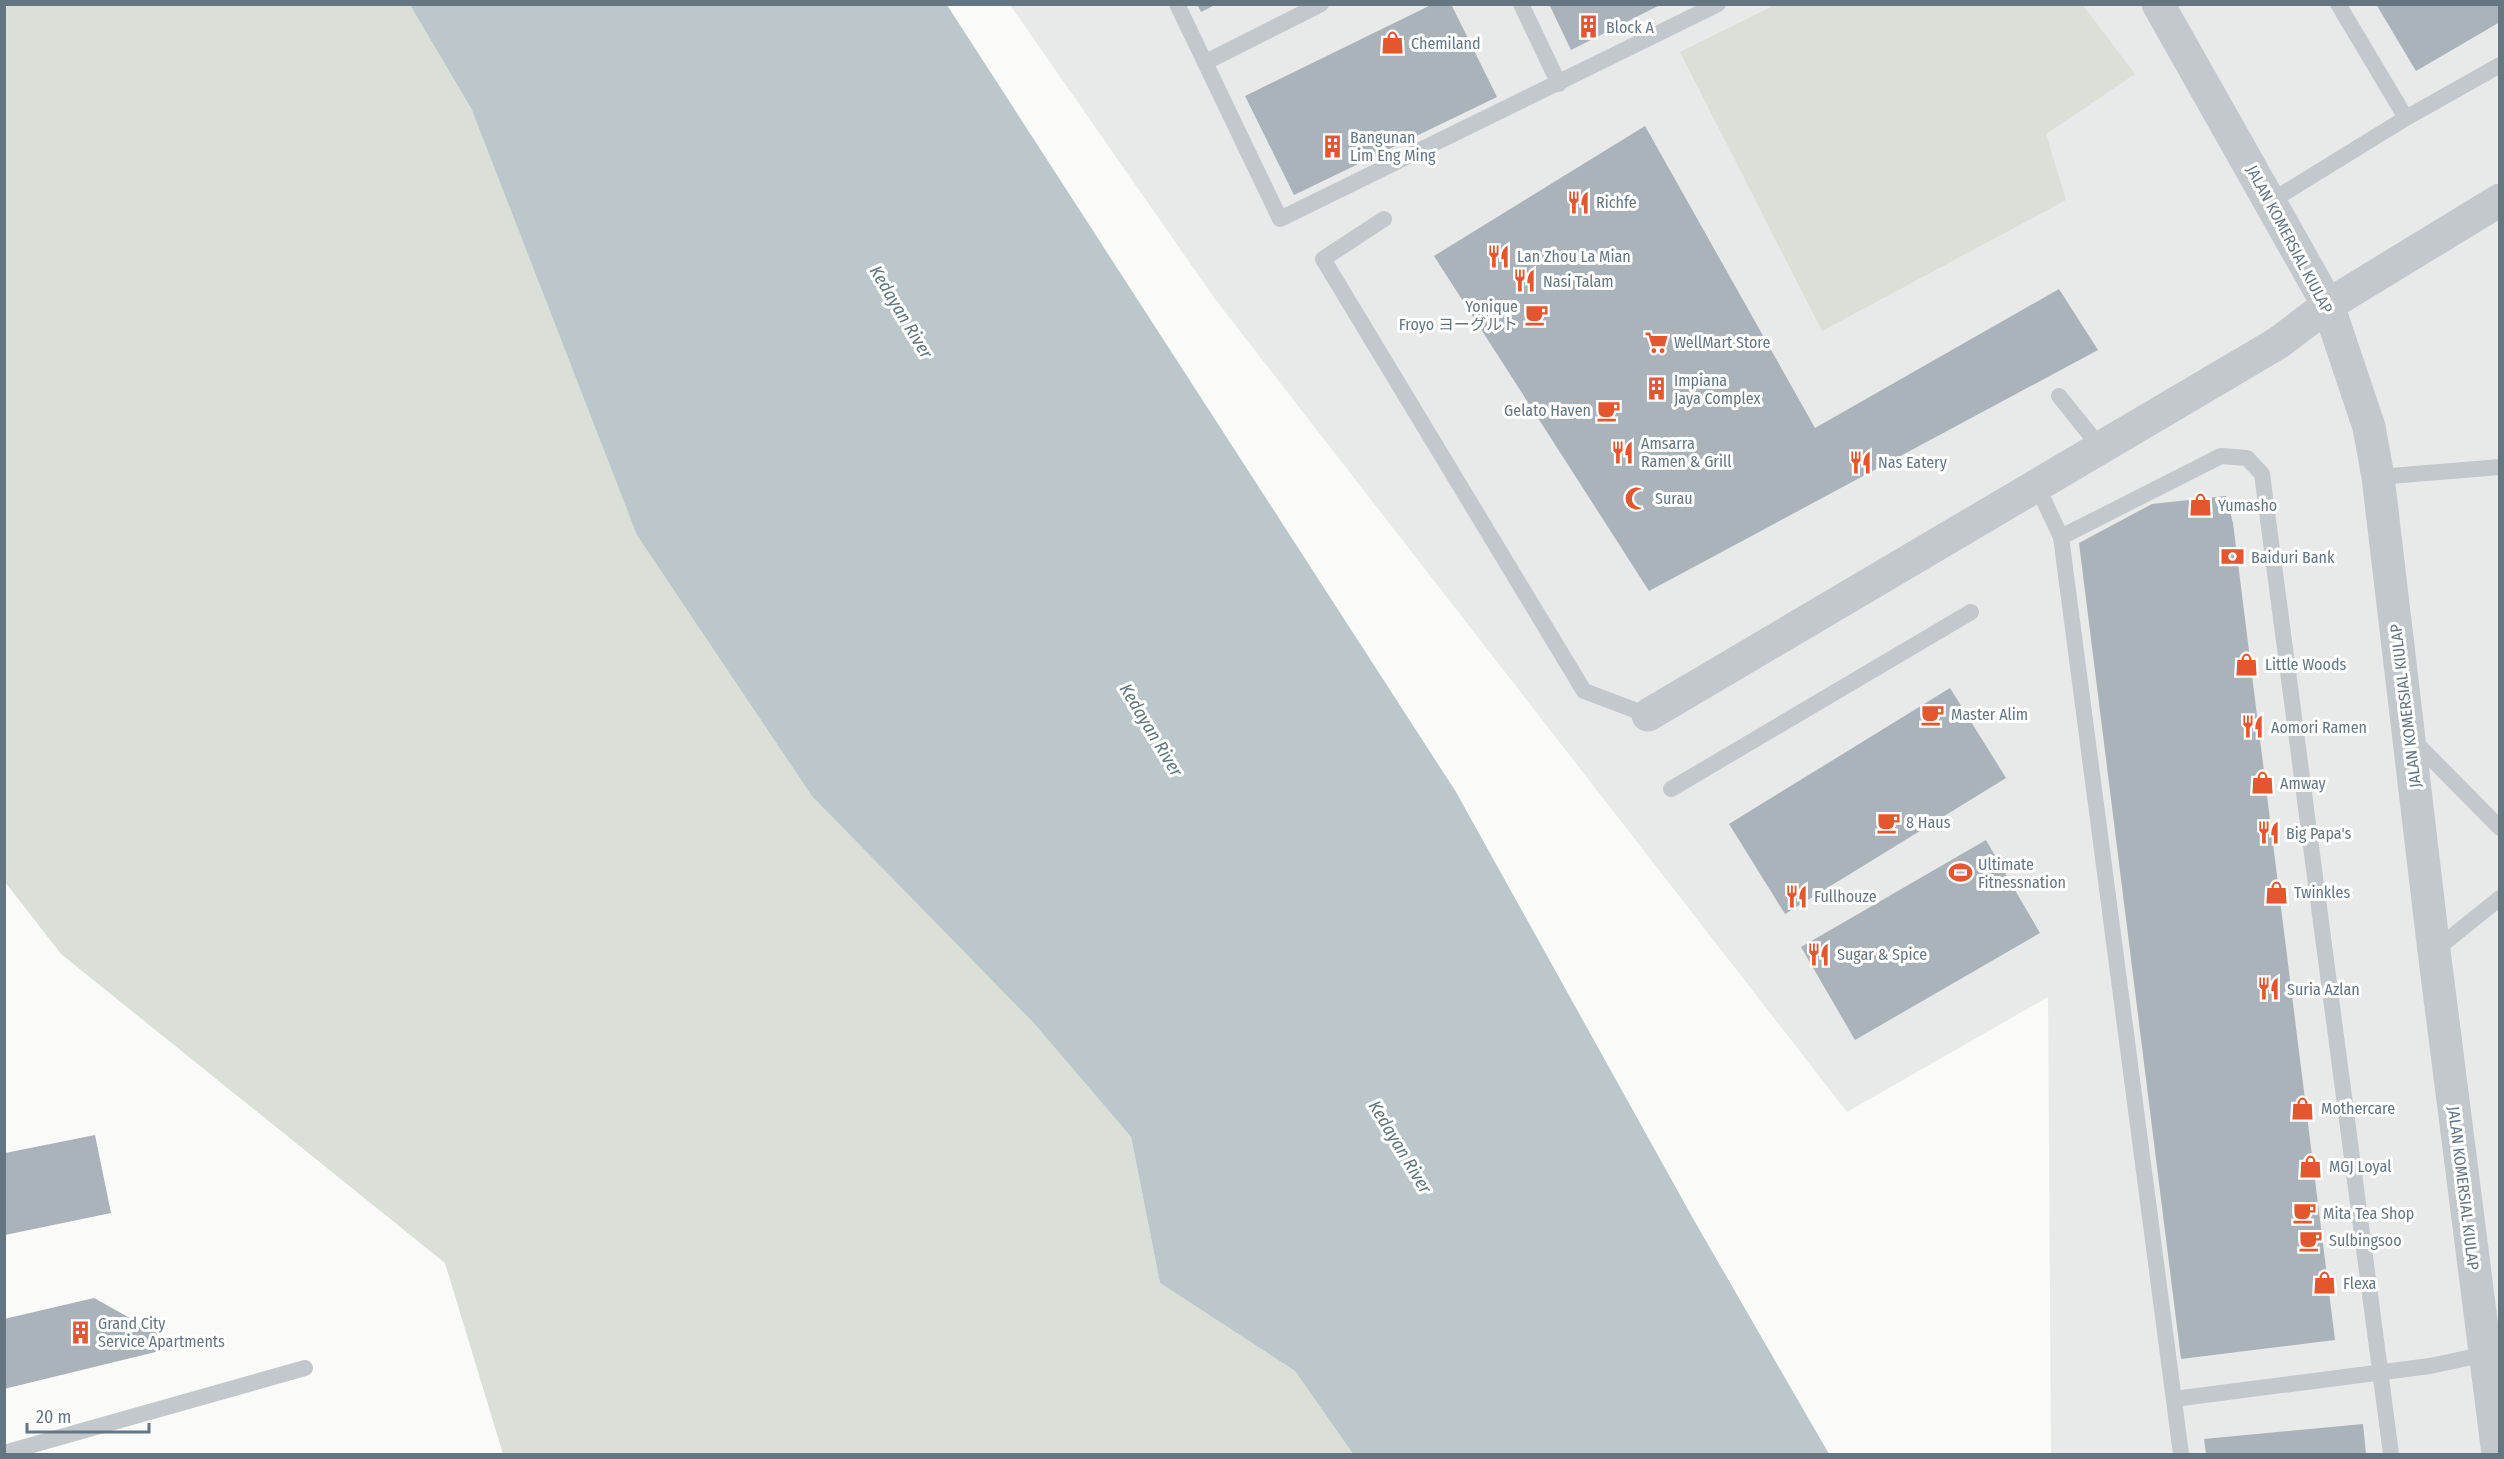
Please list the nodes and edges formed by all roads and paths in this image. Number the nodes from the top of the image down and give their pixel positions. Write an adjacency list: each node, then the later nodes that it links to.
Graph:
1 (1178, 4): 7 (lane)
2 (1321, 4): 7 (lane)
3 (1521, 4): 9 (lane)
4 (1718, 4): 9 (lane)
5 (2158, 4): 12 (street, JALAN KOMERSIAL KIULAP)
6 (2338, 4): 10 (lane)
7 (1206, 62): 9 (lane)
8 (2499, 65): 10 (lane)
9 (1559, 84)
10 (2406, 118): 12 (lane)
11 (2499, 200): 14 (street)
12 (2271, 201): 14 (street, JALAN KOMERSIAL KIULAP)
13 (1384, 219): 22 (lane)
14 (2328, 305): 16 (street); 18 (street, JALAN KOMERSIAL KIULAP)
15 (2059, 396): 16 (lane)
16 (2100, 447): 19 (street)
17 (2499, 467): 18 (lane)
18 (2378, 477): 23 (street, JALAN KOMERSIAL KIULAP)
19 (2037, 486): 20 (lane); 22 (street)
20 (2061, 537): 30 (lane); 31 (lane)
21 (1971, 612): 24 (lane)
22 (1648, 715)
23 (2409, 736): 25 (lane); 27 (street, JALAN KOMERSIAL KIULAP)
24 (1671, 789)
25 (2499, 828)
26 (2499, 897): 27 (lane)
27 (2434, 951): 28 (street, JALAN KOMERSIAL KIULAP)
28 (2492, 1352): 30 (lane); 35 (street, JALAN KOMERSIAL KIULAP)
29 (305, 1368): 32 (lane)
30 (2380, 1373): 31 (lane); 34 (lane)
31 (2174, 1399): 33 (lane)
32 (4, 1453)
33 (2181, 1455)
34 (2391, 1455)
35 (2498, 1455)

